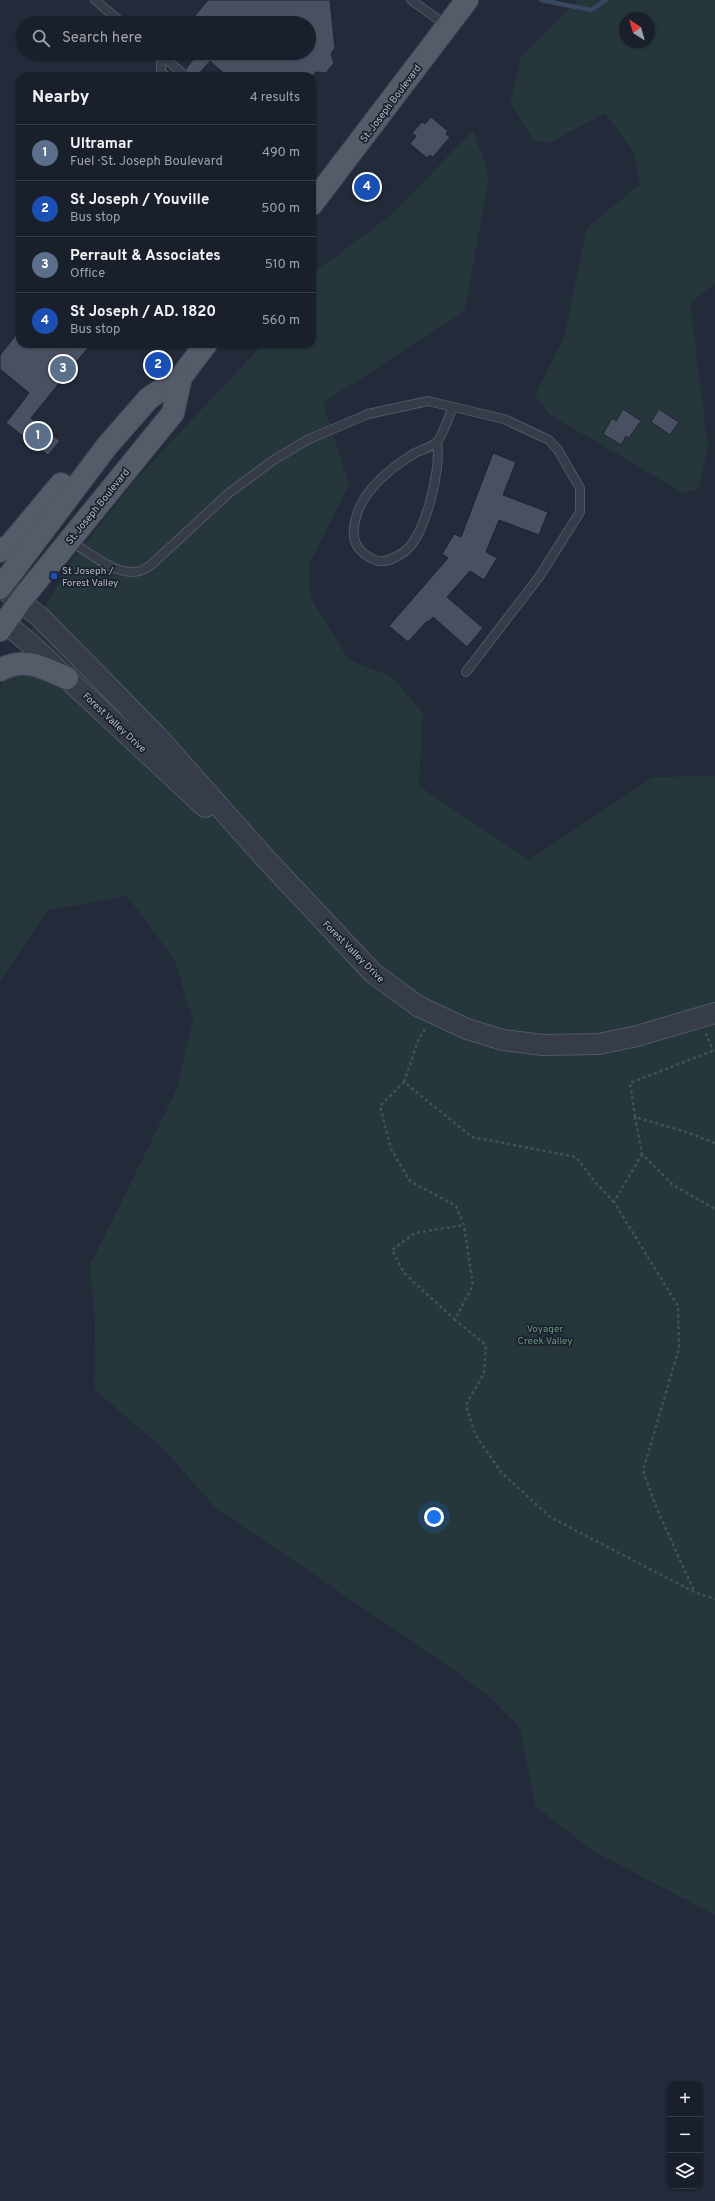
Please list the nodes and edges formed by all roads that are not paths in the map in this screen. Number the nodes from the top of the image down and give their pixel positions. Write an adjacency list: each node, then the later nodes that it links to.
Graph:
1 (95, 0): 4 (lane)
2 (411, 0): 5 (lane)
3 (467, 0): 5 (main road, St. Joseph Boulevard)
4 (114, 16)
5 (449, 26): 10 (main road, St. Joseph Boulevard)
6 (160, 60): 8 (lane)
7 (166, 60): 9 (lane)
8 (161, 72)
9 (181, 72)
10 (316, 196)
11 (203, 348): 12 (main road, St. Joseph Boulevard)
12 (181, 377): 15 (main road, St. Joseph Boulevard); 16 (main road, St. Joseph Boulevard)
13 (453, 407): 14 (lane); 16 (lane); 22 (lane)
14 (436, 442): 14 (lane)
15 (108, 446): 17 (main road); 18 (main road, St. Joseph Boulevard)
16 (70, 540): 19 (main road, St. Joseph Boulevard)
17 (0, 551)
18 (0, 587): 19 (street, Forest Valley Drive)
19 (21, 600): 20 (main road, St. Joseph Boulevard); 24 (street, Forest Valley Drive)
20 (2, 624): 23 (street, Forest Valley Drive)
21 (0, 670): 23 (main road)
22 (466, 672)
23 (68, 678): 24 (street, Forest Valley Drive)
24 (265, 858): 25 (street, Forest Valley Drive)
25 (715, 1013)

